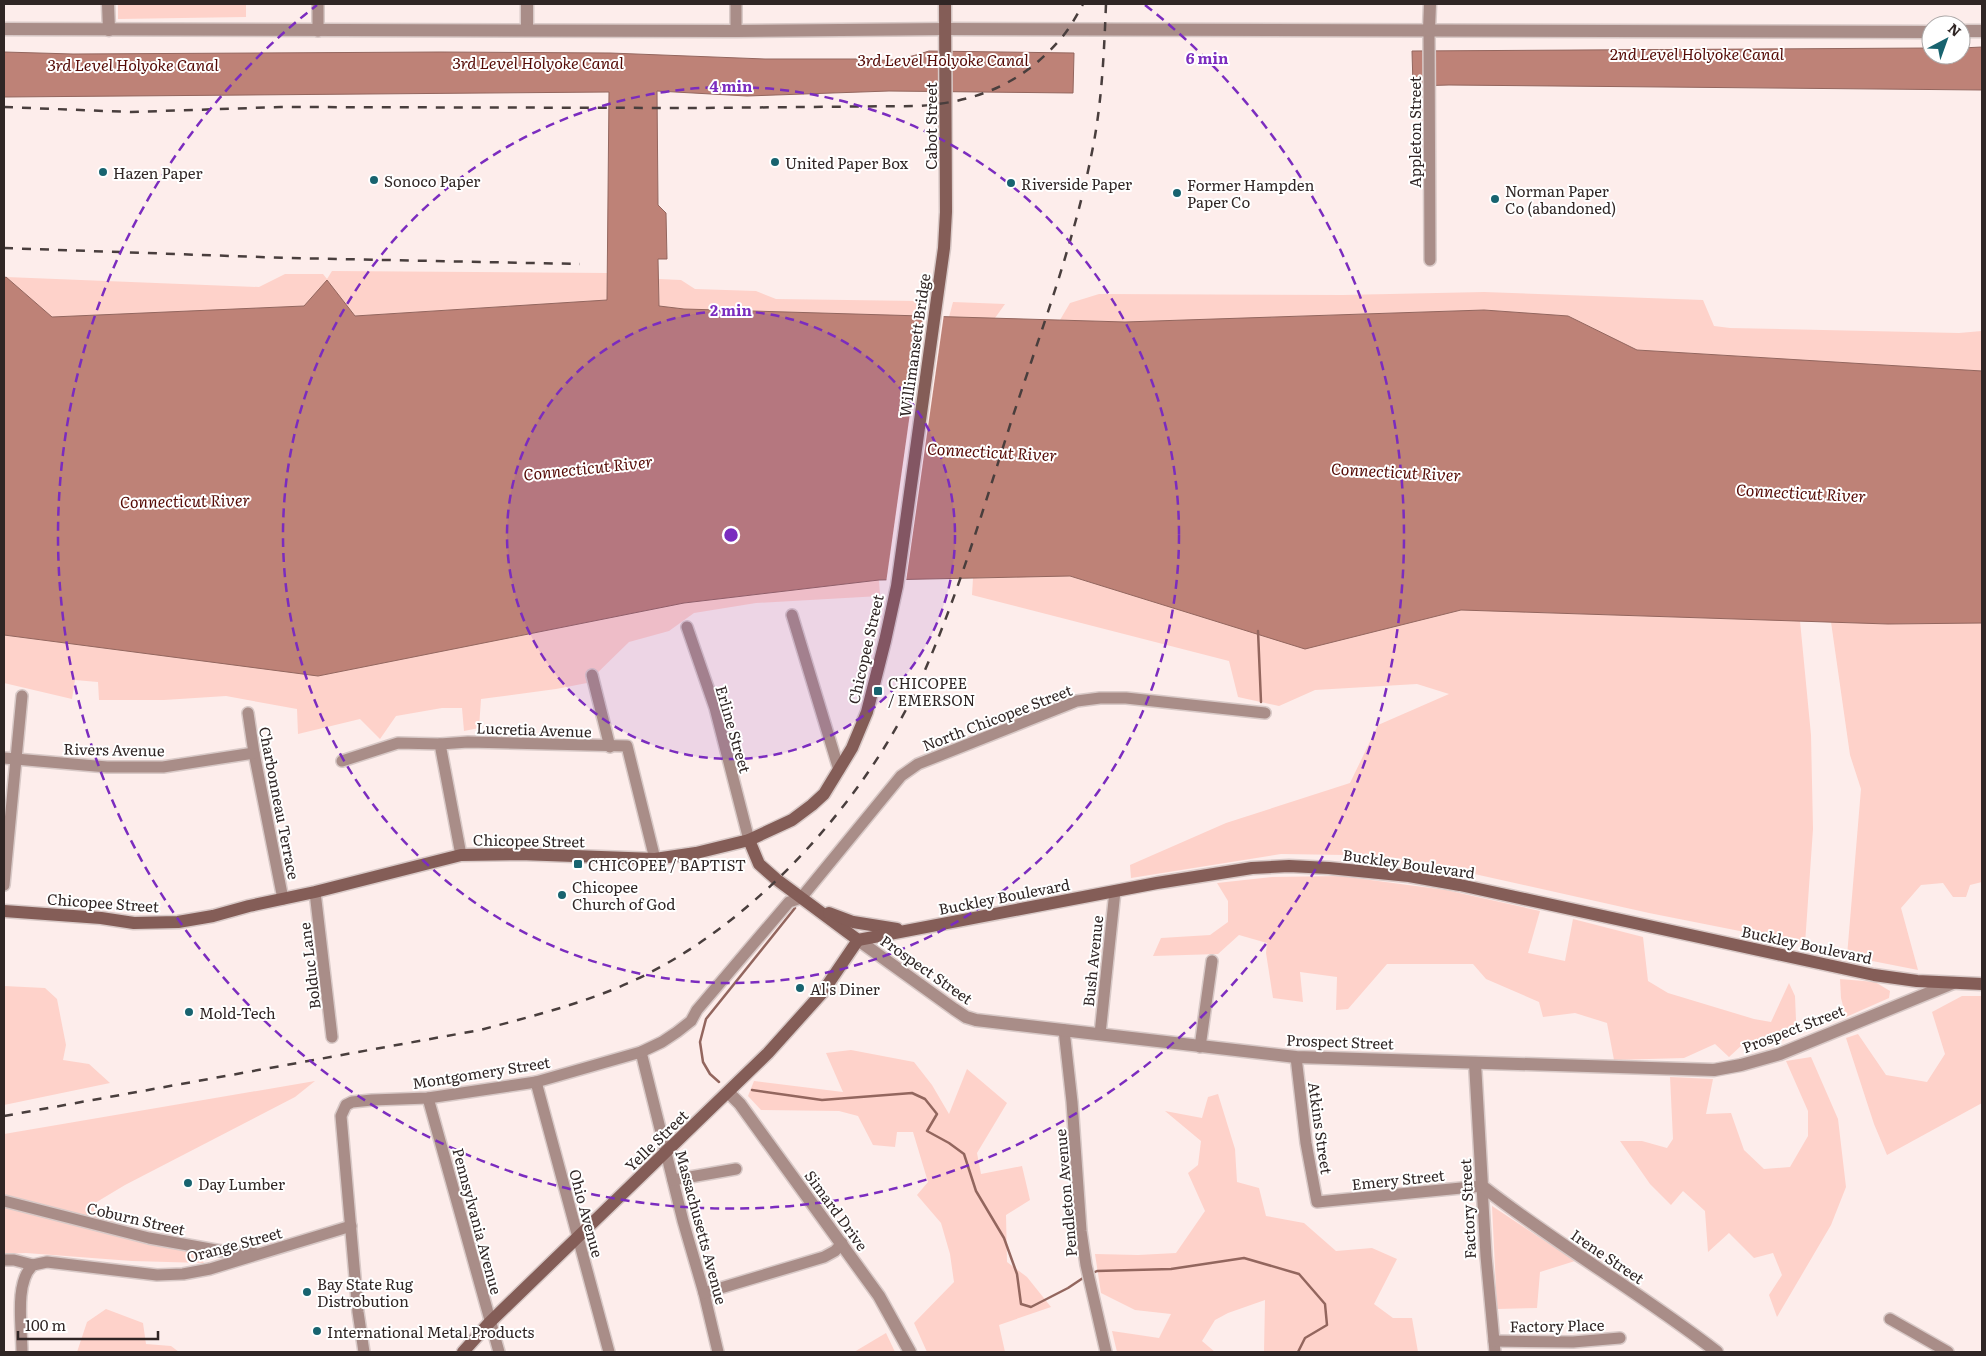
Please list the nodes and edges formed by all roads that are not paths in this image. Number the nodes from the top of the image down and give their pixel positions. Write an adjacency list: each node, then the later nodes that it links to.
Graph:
1 (108, 4): 8 (street)
2 (318, 4): 10 (street)
3 (527, 4): 9 (street)
4 (736, 4): 11 (street)
5 (945, 4): 13 (main road, Cabot Street)
6 (1430, 4): 14 (street, Appleton Street)
7 (4, 29): 8 (street)
8 (109, 30): 10 (street)
9 (527, 30): 10 (street); 11 (street)
10 (318, 31)
11 (736, 31): 13 (street)
12 (1921, 32): 14 (street)
13 (946, 34): 14 (street); 15 (main road, Cabot Street)
14 (1429, 35): 16 (street, Appleton Street)
15 (944, 248): 17 (main road, Willimansett Bridge)
16 (1430, 260)
17 (897, 586): 29 (main road, Chicopee Street)
18 (792, 615): 29 (street)
19 (687, 627): 30 (street, Erline Street)
20 (592, 676): 25 (street)
21 (22, 696): 27 (street)
22 (248, 712): 26 (street, Charbonneau Terrace)
23 (1265, 713): 36 (street, North Chicopee Street)
24 (440, 744): 25 (street, Lucretia Avenue); 28 (street, Lucretia Avenue); 31 (street)
25 (610, 747): 32 (street, Lucretia Avenue)
26 (254, 753): 27 (street, Rivers Avenue); 37 (street, Charbonneau Terrace)
27 (9, 759): 33 (street)
28 (342, 760)
29 (839, 770): 30 (main road, Chicopee Street)
30 (749, 840): 32 (main road, Chicopee Street); 36 (main road, Prospect Street)
31 (461, 854): 32 (main road, Chicopee Street); 35 (main road, Chicopee Street)
32 (655, 859)
33 (4, 885)
34 (1115, 891): 40 (main road, Buckley Boulevard); 43 (main road, Buckley Boulevard); 46 (street, Bush Avenue)
35 (315, 892): 37 (main road, Chicopee Street); 47 (street, Bolduc Lane)
36 (801, 898): 38 (main road, Prospect Street); 49 (street, Montgomery Street)
37 (283, 899): 39 (main road, Chicopee Street)
38 (813, 906): 40 (main road); 41 (main road, Prospect Street)
39 (4, 911)
40 (912, 930): 41 (main road, Buckley Boulevard)
41 (858, 940): 45 (street, Prospect Street); 53 (main road, Yelle Street)
42 (1212, 961): 48 (street)
43 (1953, 983): 44 (main road, Prospect Street); 51 (street, Prospect Street)
44 (1982, 984)
45 (1064, 1030): 46 (street, Prospect Street); 79 (street, Pendleton Avenue)
46 (1100, 1034): 48 (street, Prospect Street)
47 (332, 1037)
48 (1200, 1046): 50 (street, Prospect Street)
49 (641, 1052): 52 (street, Montgomery Street); 55 (street, Massachusetts Avenue)
50 (1296, 1057): 51 (street, Prospect Street); 60 (street, Atkins Street)
51 (1475, 1063): 58 (street, Factory Street)
52 (536, 1082): 54 (street, Montgomery Street); 62 (street, Ohio Avenue)
53 (729, 1092): 55 (main road, Yelle Street); 63 (street, Simard Drive)
54 (428, 1098): 61 (street, Montgomery Street); 69 (street, Pennsylvania Avenue)
55 (666, 1151): 57 (street, Massachusetts Avenue); 62 (main road, Yelle Street)
56 (736, 1169): 57 (street)
57 (673, 1180): 67 (street, Massachusetts Avenue)
58 (1482, 1186): 60 (street, Emery Street); 71 (street, Factory Street); 80 (street, Irene Street)
59 (4, 1201): 64 (street, Coburn Street)
60 (1317, 1202)
61 (351, 1226): 64 (street, Orange Street); 73 (street, Montgomery Street)
62 (578, 1237): 69 (main road, Yelle Street); 76 (street, Ohio Avenue)
63 (842, 1243): 67 (street); 78 (street, Simard Drive)
64 (262, 1253): 66 (street, Orange Street)
65 (4, 1260): 66 (street, Orange Street)
66 (33, 1265): 72 (street)
67 (704, 1293): 77 (street, Massachusetts Avenue)
68 (1890, 1319): 81 (street)
69 (490, 1322): 74 (main road, Yelle Street); 75 (street, Pennsylvania Avenue)
70 (1620, 1338): 71 (street, Factory Place)
71 (1494, 1347)
72 (22, 1352)
73 (364, 1352)
74 (463, 1352)
75 (499, 1352)
76 (609, 1352)
77 (718, 1352)
78 (910, 1352)
79 (1106, 1352)
80 (1717, 1352)
81 (1948, 1352)

